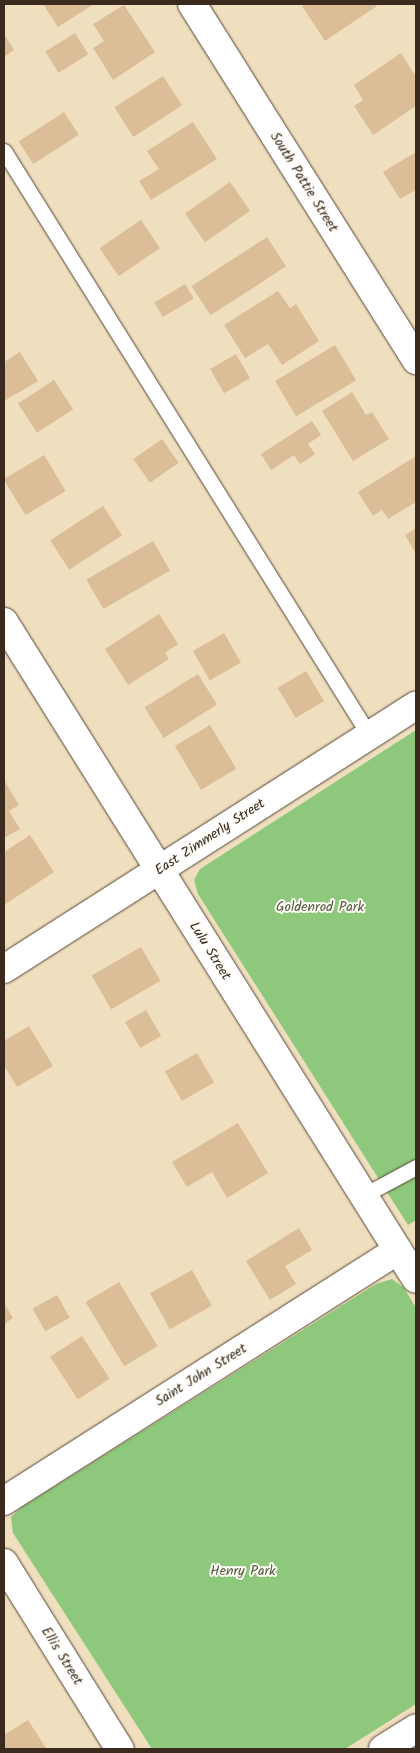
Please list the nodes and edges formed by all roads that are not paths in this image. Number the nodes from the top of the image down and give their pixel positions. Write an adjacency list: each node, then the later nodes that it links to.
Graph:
1 (192, 4): 3 (street, South Pattie Street)
2 (4, 151): 6 (lane)
3 (416, 360)
4 (4, 622): 7 (street, Lulu Street)
5 (416, 706): 6 (street, East Zimmerly Street)
6 (369, 735): 7 (street, East Zimmerly Street)
7 (159, 870): 8 (street, East Zimmerly Street); 10 (street, Lulu Street)
8 (4, 969)
9 (416, 1167): 10 (lane)
10 (364, 1195): 11 (street, Lulu Street)
11 (398, 1250): 12 (street, Lulu Street); 13 (street, Saint John Street)
12 (416, 1279)
13 (4, 1500)
14 (4, 1563): 16 (street, Ellis Street)
15 (414, 1733): 17 (street)
16 (120, 1749)
17 (383, 1749)

